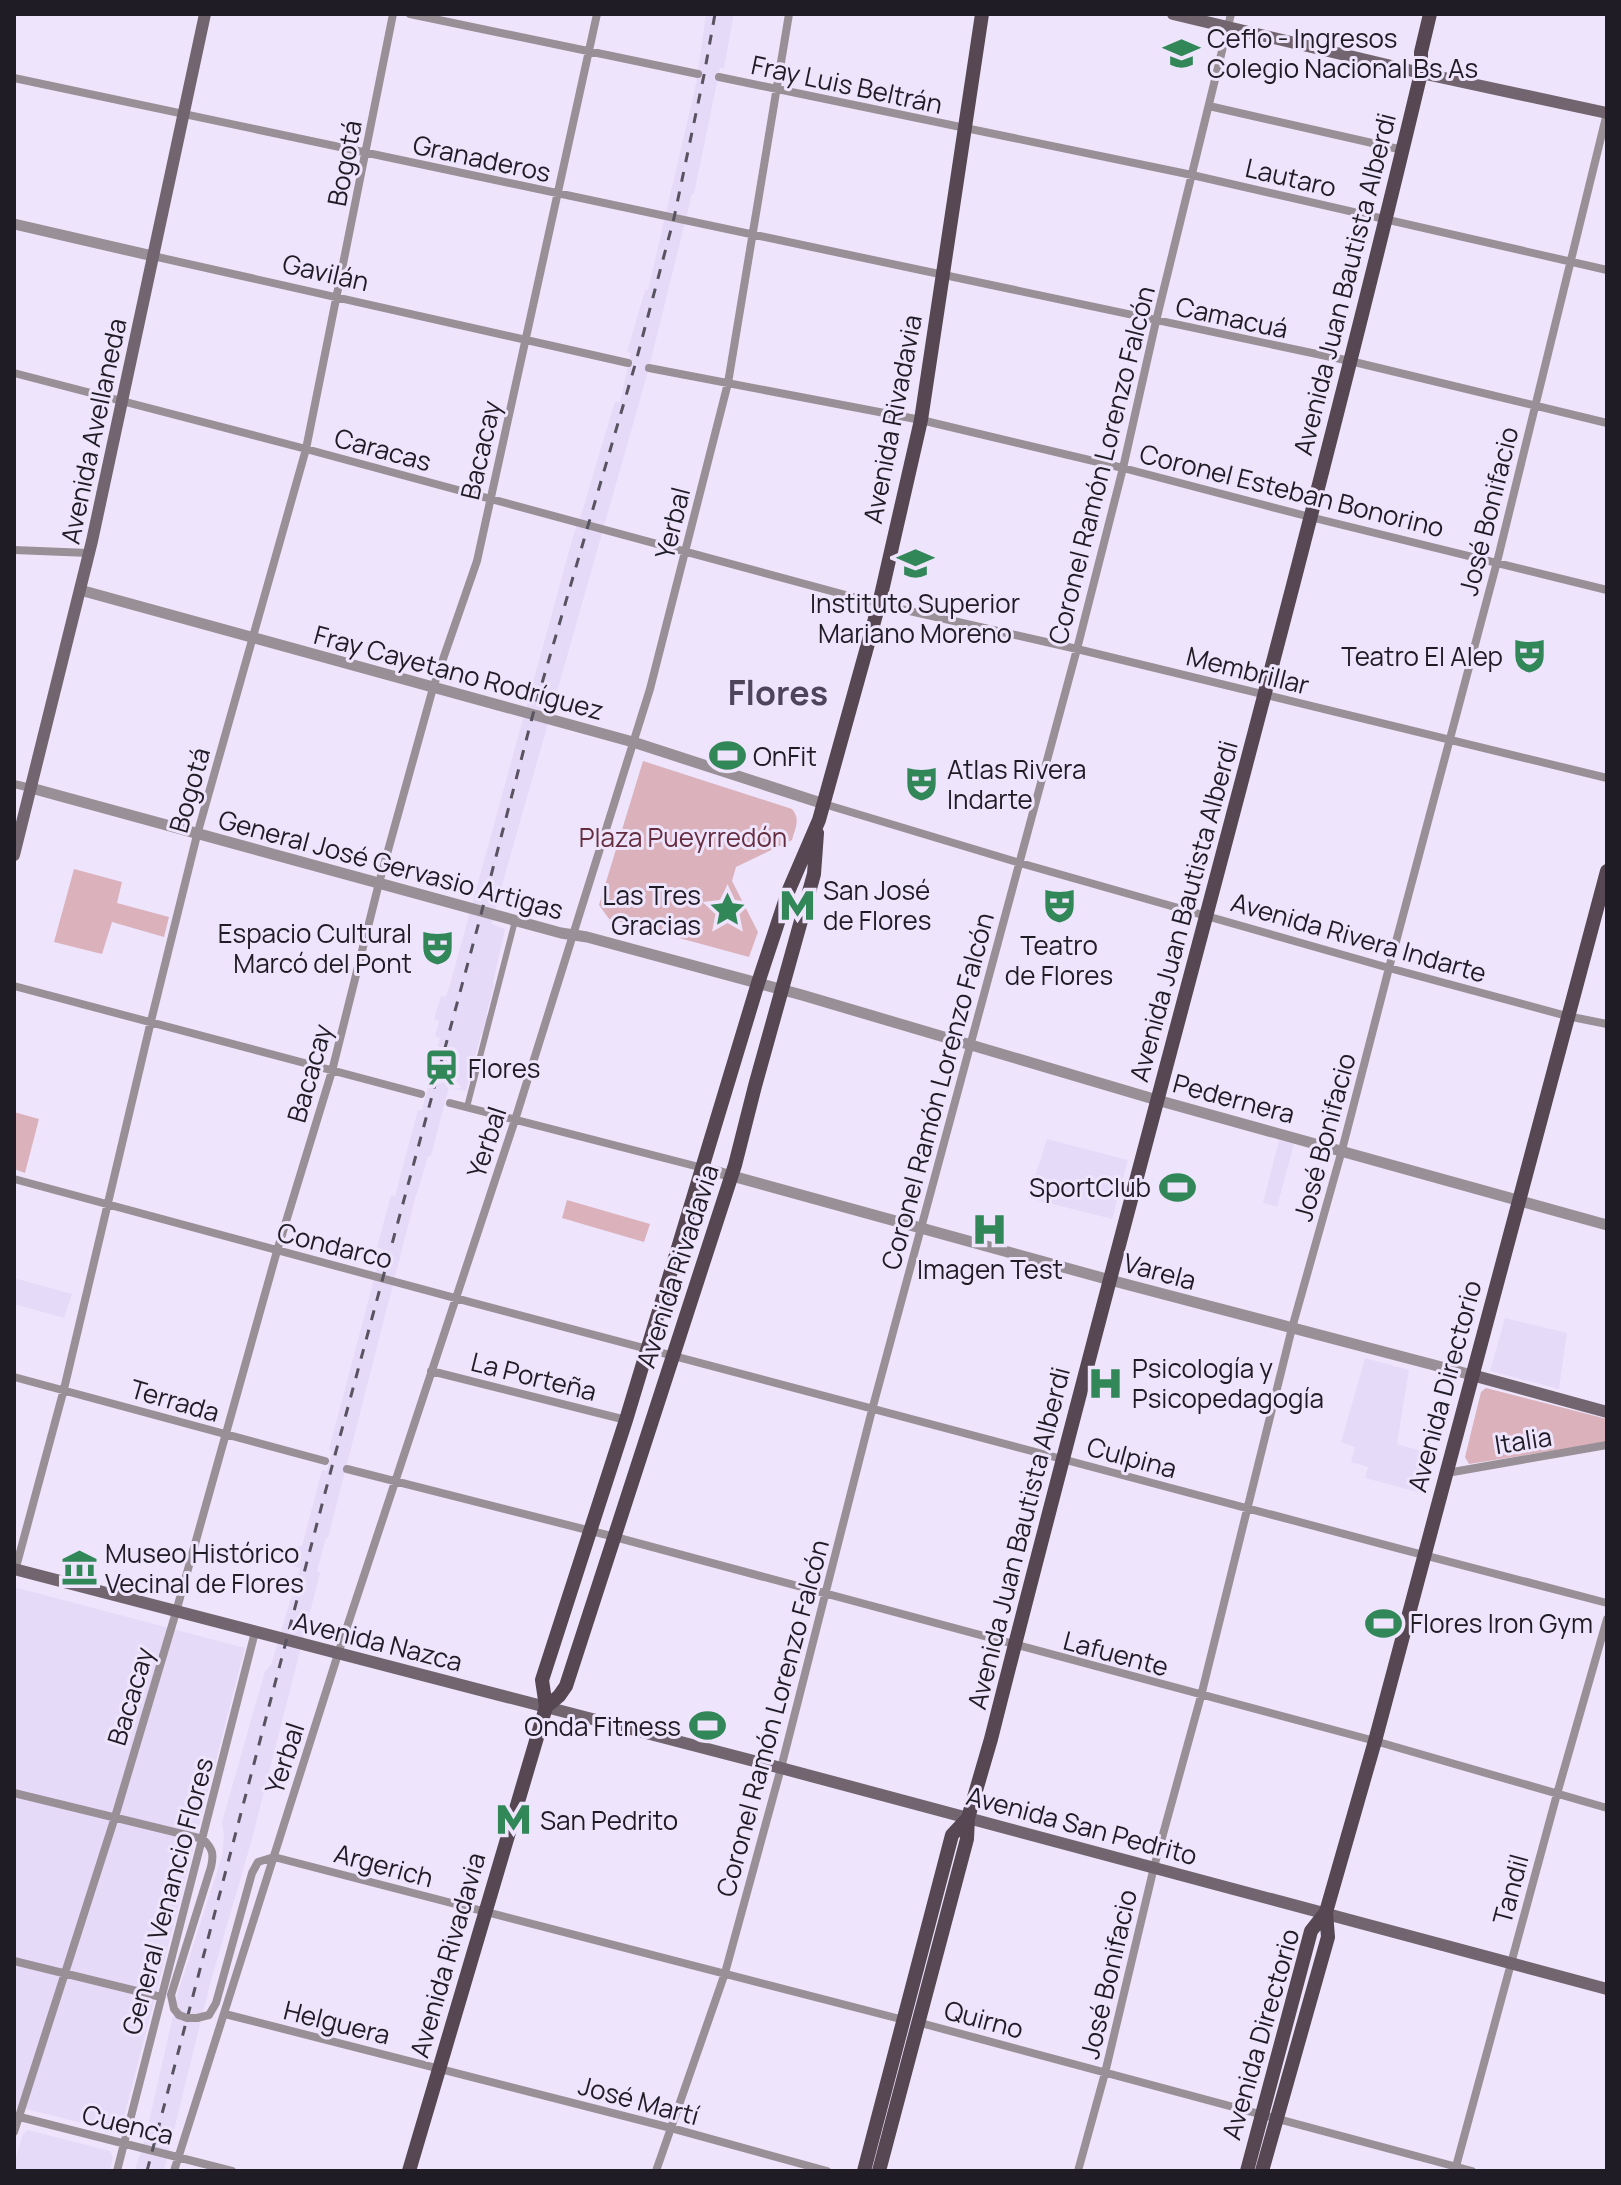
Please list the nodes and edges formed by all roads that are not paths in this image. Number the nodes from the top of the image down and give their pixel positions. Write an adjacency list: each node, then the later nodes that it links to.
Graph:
1 (205, 14): 18 (main road, Avenida Avellaneda)
2 (393, 14): 21 (street, Bogotá)
3 (410, 14): 10 (street)
4 (597, 14): 10 (street, Bacacay)
5 (789, 14): 15 (street, Yerbal)
6 (982, 14): 19 (main road, Avenida Rivadavia)
7 (1176, 14): 9 (main road)
8 (1430, 14): 11 (main road, Avenida Juan Bautista Alberdi)
9 (1229, 20): 11 (main road); 16 (street, Coronel Ramón Lorenzo Falcón)
10 (589, 51): 12 (street); 23 (street, Bacacay)
11 (1421, 73): 17 (main road); 20 (main road, Avenida Juan Bautista Alberdi)
12 (698, 74)
13 (719, 77): 15 (street, Fray Luis Beltrán)
14 (14, 78): 18 (street, Granaderos)
15 (777, 91): 19 (street, Fray Luis Beltrán); 26 (street, Yerbal)
16 (1209, 106): 20 (street); 22 (street, Coronel Ramón Lorenzo Falcón)
17 (1607, 113): 28 (street, José Bonifacio)
18 (184, 114): 21 (street, Granaderos); 27 (main road, Avenida Avellaneda)
19 (965, 129): 22 (street, Lautaro); 30 (main road, Avenida Rivadavia)
20 (1403, 150): 24 (main road, Avenida Juan Bautista Alberdi)
21 (366, 153): 23 (street, Granaderos); 31 (street, Bogotá)
22 (1192, 175): 24 (street, Lautaro); 32 (street, Coronel Ramón Lorenzo Falcón)
23 (558, 194): 26 (street, Granaderos); 33 (street, Bacacay)
24 (1387, 219): 28 (street, Lautaro); 34 (main road, Avenida Juan Bautista Alberdi)
25 (14, 224): 27 (street, Gavilán)
26 (752, 235): 30 (street, Granaderos); 38 (street, Yerbal)
27 (153, 256): 31 (street, Gavilán); 39 (main road, Avenida Avellaneda)
28 (1569, 261): 29 (street, Lautaro); 40 (street, José Bonifacio)
29 (1607, 270)
30 (943, 275): 32 (street, Camacuá); 41 (main road, Avenida Rivadavia)
31 (338, 297): 33 (street, Gavilán); 43 (street, Bogotá)
32 (1156, 321): 34 (street, Camacuá); 44 (street, Coronel Ramón Lorenzo Falcón)
33 (526, 340): 35 (street, Gavilán); 45 (street, Bacacay)
34 (1350, 361): 40 (street, Camacuá); 46 (main road, Avenida Juan Bautista Alberdi)
35 (628, 363)
36 (649, 368): 38 (street)
37 (14, 373): 39 (street, Caracas)
38 (728, 383): 41 (street); 48 (street, Yerbal)
39 (123, 401): 43 (street, Caracas); 49 (main road, Avenida Avellaneda)
40 (1534, 406): 42 (street, Camacuá); 50 (street, José Bonifacio)
41 (921, 420): 44 (street, Coronel Esteban Bonorino); 53 (main road, Avenida Rivadavia)
42 (1607, 423)
43 (306, 449): 45 (street, Caracas); 54 (street, Bogotá)
44 (1123, 468): 46 (street, Coronel Esteban Bonorino); 55 (street, Coronel Ramón Lorenzo Falcón)
45 (489, 499): 48 (street, Caracas); 56 (street, Bacacay)
46 (1310, 517): 50 (street, Coronel Esteban Bonorino); 57 (main road, Avenida Juan Bautista Alberdi)
47 (14, 550): 49 (street)
48 (686, 551): 53 (street, Caracas); 59 (street, Yerbal)
49 (89, 553): 51 (main road, Avenida Avellaneda)
50 (1497, 562): 52 (street, Coronel Esteban Bonorino); 58 (street, José Bonifacio)
51 (80, 590): 54 (street, Fray Cayetano Rodríguez); 62 (main road, Avenida Avellaneda)
52 (1607, 590)
53 (879, 604): 55 (street, Membrillar); 63 (main road, Avenida Rivadavia)
54 (253, 638): 56 (street, Fray Cayetano Rodríguez); 65 (street, Bogotá)
55 (1077, 649): 57 (street, Membrillar); 67 (street, Coronel Ramón Lorenzo Falcón)
56 (433, 688): 59 (street, Fray Cayetano Rodríguez); 69 (street, Bacacay)
57 (1265, 696): 58 (street, Membrillar); 70 (main road, Avenida Juan Bautista Alberdi)
58 (1451, 738): 60 (street, Membrillar); 73 (street, José Bonifacio)
59 (633, 742): 63 (street, Fray Cayetano Rodríguez); 72 (street, Yerbal)
60 (1607, 778)
61 (14, 784): 62 (street, General José Gervasio Artigas)
62 (31, 788): 65 (street, General José Gervasio Artigas); 66 (main road, Avenida Avellaneda)
63 (824, 804): 64 (main road, Avenida Rivadavia); 67 (street, Avenida Rivera Indarte)
64 (817, 826): 74 (main road, Avenida Rivadavia); 76 (main road, Avenida Rivadavia)
65 (197, 835): 69 (street, General José Gervasio Artigas); 78 (street, Bogotá)
66 (14, 855)
67 (1020, 863): 70 (street, Avenida Rivera Indarte); 80 (street, Coronel Ramón Lorenzo Falcón)
68 (1607, 871): 77 (main road, Avenida Directorio)
69 (379, 883): 71 (street, General José Gervasio Artigas); 81 (street, Bacacay)
70 (1207, 915): 73 (street, Avenida Rivera Indarte); 83 (main road, Avenida Juan Bautista Alberdi)
71 (515, 919): 72 (street, General José Gervasio Artigas); 85 (street)
72 (573, 934): 74 (street, General José Gervasio Artigas); 86 (street, Yerbal)
73 (1389, 968): 77 (street, Avenida Rivera Indarte); 87 (street, José Bonifacio)
74 (758, 983): 76 (street, Pedernera); 88 (main road, Avenida Rivadavia)
75 (14, 986): 78 (street)
76 (782, 990): 80 (street, Pedernera); 89 (main road, Avenida Rivadavia)
77 (1567, 1016): 79 (street, Avenida Rivera Indarte); 91 (main road, Avenida Directorio)
78 (151, 1021): 81 (street); 92 (street, Bogotá)
79 (1607, 1024)
80 (969, 1045): 83 (street, Pedernera); 94 (street, Coronel Ramón Lorenzo Falcón)
81 (332, 1071): 82 (street); 95 (street, Bacacay)
82 (421, 1094)
83 (1157, 1100): 87 (street, Pedernera); 96 (main road, Avenida Juan Bautista Alberdi)
84 (450, 1103): 85 (street)
85 (467, 1107): 86 (street)
86 (515, 1120): 88 (street); 97 (street, Yerbal)
87 (1342, 1150): 91 (street, Pedernera); 98 (street, José Bonifacio)
88 (703, 1168): 89 (street, Varela); 99 (main road, Avenida Rivadavia)
89 (731, 1177): 94 (street, Varela); 100 (main road, Avenida Rivadavia)
90 (14, 1179): 92 (street, Condarco)
91 (1518, 1201): 93 (street, Pedernera); 102 (main road, Avenida Directorio)
92 (108, 1204): 95 (street, Condarco); 104 (street, Bogotá)
93 (1607, 1225)
94 (921, 1228): 96 (street, Varela); 105 (street, Coronel Ramón Lorenzo Falcón)
95 (277, 1251): 97 (street, Condarco); 108 (street, Bacacay)
96 (1110, 1280): 98 (street, Varela); 110 (main road, Avenida Juan Bautista Alberdi)
97 (455, 1297): 99 (street, Condarco); 101 (street, Yerbal)
98 (1292, 1328): 102 (street, Varela); 115 (street, José Bonifacio)
99 (647, 1350): 100 (street, Culpina); 107 (main road, Avenida Rivadavia)
100 (673, 1356): 105 (street, Culpina); 117 (main road, Avenida Rivadavia)
101 (431, 1371): 107 (street, La Porteña); 114 (street, Yerbal)
102 (1472, 1375): 106 (main road, Varela); 113 (main road, Avenida Directorio)
103 (14, 1377): 104 (street, Terrada)
104 (64, 1389): 108 (street, Terrada); 119 (street, Bogotá)
105 (872, 1410): 110 (street, Culpina); 120 (street, Coronel Ramón Lorenzo Falcón)
106 (1607, 1412)
107 (626, 1420): 116 (main road, Avenida Rivadavia)
108 (226, 1435): 111 (street, Terrada); 122 (street, Bacacay)
109 (1607, 1445): 113 (street, Italia)
110 (1063, 1460): 115 (street, Culpina); 125 (main road, Avenida Juan Bautista Alberdi)
111 (325, 1461)
112 (347, 1469): 114 (street)
113 (1446, 1473): 118 (main road, Avenida Directorio)
114 (394, 1481): 116 (street); 126 (street, Yerbal)
115 (1248, 1509): 118 (street, Culpina); 127 (street, José Bonifacio)
116 (590, 1531): 117 (street, Lafuente); 128 (main road, Avenida Rivadavia)
117 (615, 1537): 120 (street, Lafuente); 128 (main road, Avenida Rivadavia)
118 (1424, 1556): 121 (street, Culpina); 129 (main road, Avenida Directorio)
119 (14, 1571): 122 (main road, Avenida Nazca)
120 (826, 1595): 125 (street, Lafuente); 130 (street, Coronel Ramón Lorenzo Falcón)
121 (1607, 1603)
122 (176, 1612): 124 (main road, Avenida Nazca); 134 (street, Bacacay)
123 (1607, 1619): 132 (street, Tandil)
124 (255, 1632): 126 (main road, Avenida Nazca); 136 (street, General Venancio Flores)
125 (1015, 1646): 127 (street, Lafuente); 135 (main road, Avenida Juan Bautista Alberdi)
126 (338, 1654): 128 (main road, Avenida Nazca); 137 (street, Yerbal)
127 (1201, 1696): 129 (street, Lafuente); 138 (street, José Bonifacio)
128 (546, 1707): 130 (main road, Avenida San Pedrito); 139 (main road, Avenida Rivadavia)
129 (1375, 1741): 132 (street, Lafuente); 140 (main road, Avenida Directorio)
130 (781, 1768): 135 (main road, Avenida San Pedrito); 143 (street, Coronel Ramón Lorenzo Falcón)
131 (14, 1793): 134 (street)
132 (1557, 1794): 133 (street, Lafuente); 142 (street, Tandil)
133 (1607, 1808)
134 (115, 1817): 136 (street); 144 (street, Bacacay)
135 (968, 1818): 138 (main road, Avenida San Pedrito); 148 (main road, Avenida Juan Bautista Alberdi); 149 (main road, Avenida Juan Bautista Alberdi)
136 (203, 1839): 137 (street, bridge); 146 (street, General Venancio Flores)
137 (274, 1857): 139 (street, Argerich); 147 (street, Yerbal)
138 (1154, 1867): 140 (main road, Avenida San Pedrito); 151 (street, José Bonifacio)
139 (485, 1911): 143 (street, Quirno); 150 (main road, Avenida Rivadavia)
140 (1326, 1912): 142 (main road, Avenida San Pedrito); 153 (main road, Avenida Directorio)
141 (14, 1961): 144 (street)
142 (1511, 1962): 145 (main road, Avenida San Pedrito); 158 (street, Tandil)
143 (725, 1973): 148 (street, Quirno); 154 (street, Coronel Ramón Lorenzo Falcón)
144 (64, 1974): 146 (street); 152 (street, Bacacay)
145 (1607, 1989)
146 (161, 1997): 156 (street, General Venancio Flores)
147 (225, 2014): 150 (street, Helguera); 157 (street, Yerbal)
148 (902, 2020): 149 (street, Quirno); 165 (main road, Avenida Juan Bautista Alberdi)
149 (920, 2023): 151 (street, Quirno); 166 (main road, Avenida Juan Bautista Alberdi)
150 (439, 2069): 154 (street, José Martí); 162 (main road, Avenida Rivadavia)
151 (1105, 2073): 153 (street, Quirno); 167 (street, José Bonifacio)
152 (16, 2116): 155 (street, Bacacay); 156 (street, Cuenca)
153 (1269, 2116): 158 (street, Quirno); 168 (main road, Avenida Directorio); 169 (main road, Avenida Directorio)
154 (671, 2128): 163 (street, Coronel Ramón Lorenzo Falcón); 164 (street, José Martí)
155 (14, 2132)
156 (124, 2145): 157 (street, Cuenca); 159 (street, General Venancio Flores)
157 (178, 2157): 160 (street, Yerbal); 161 (street, Cuenca)
158 (1456, 2169): 170 (street, Quirno)
159 (117, 2171)
160 (174, 2171)
161 (232, 2171)
162 (409, 2171)
163 (656, 2171)
164 (827, 2171)
165 (864, 2171)
166 (879, 2171)
167 (1078, 2171)
168 (1247, 2171)
169 (1262, 2171)
170 (1472, 2171)

